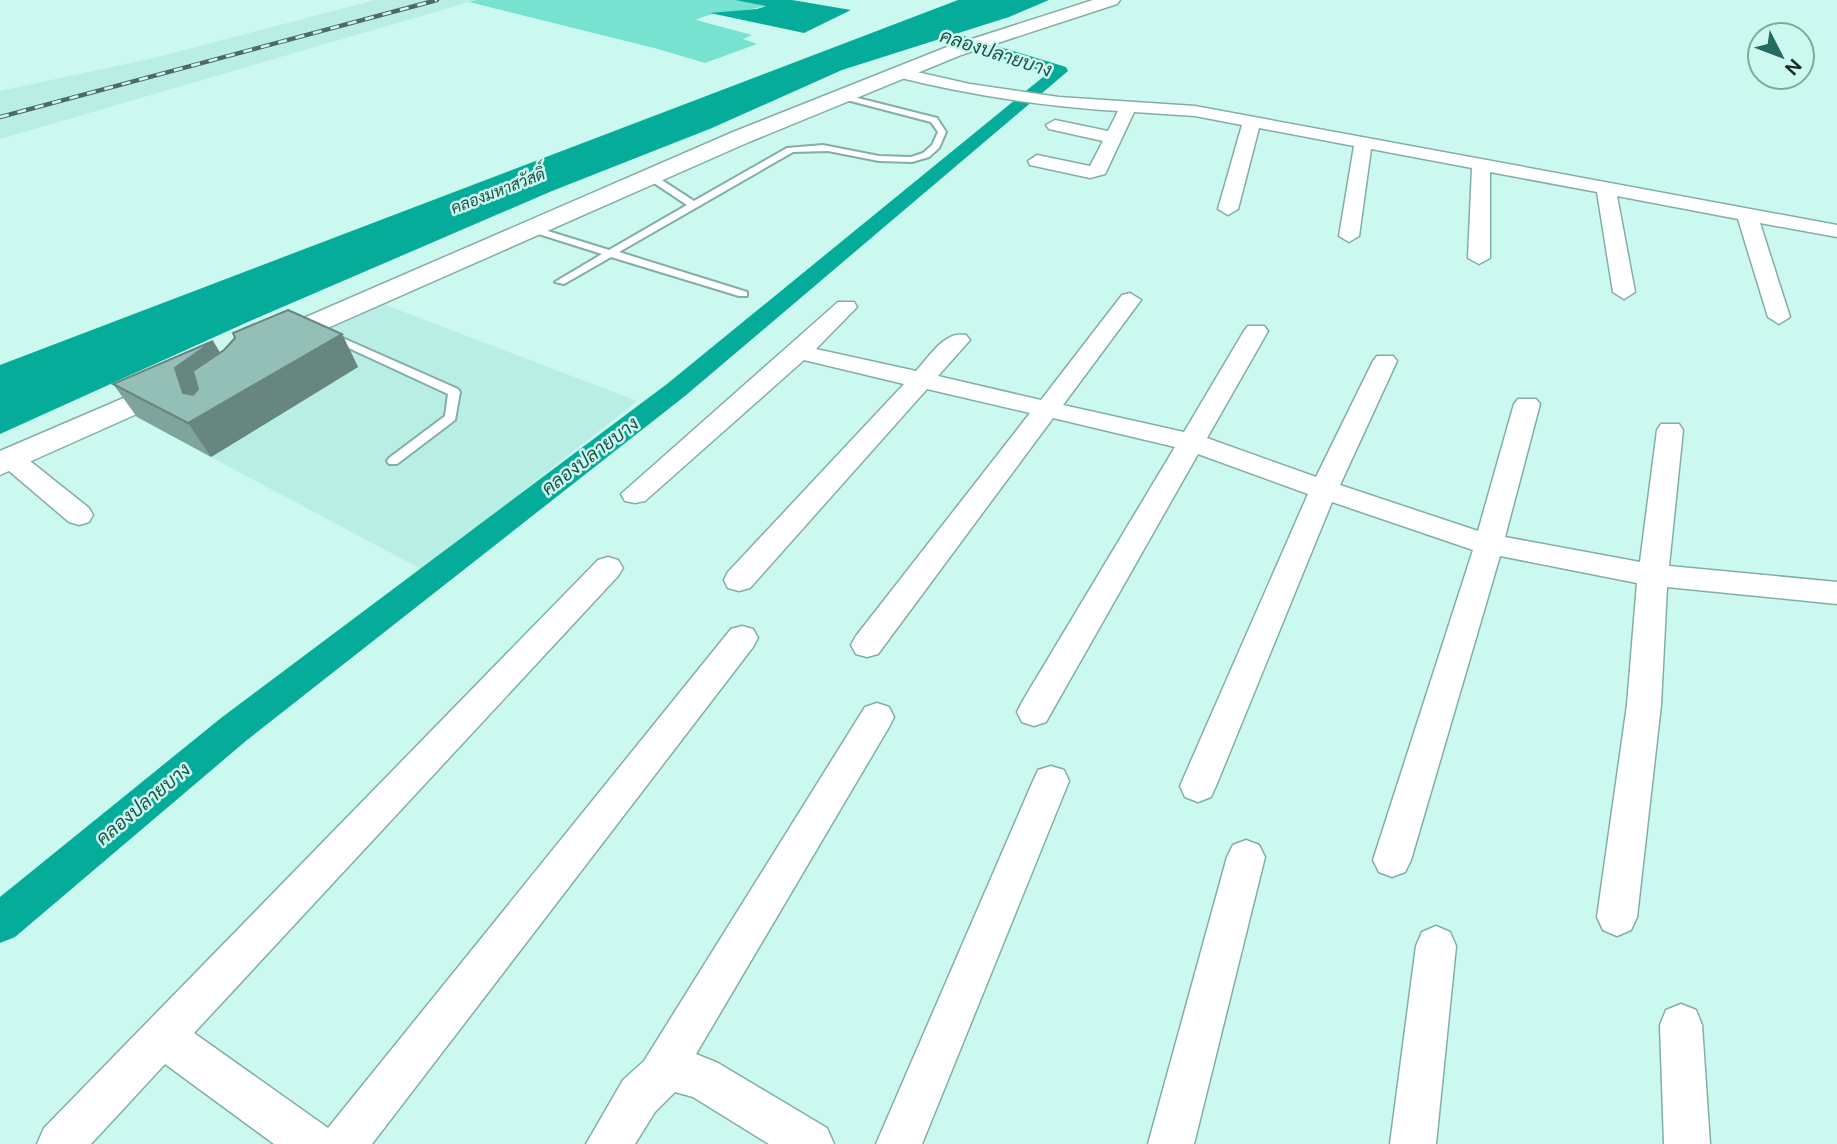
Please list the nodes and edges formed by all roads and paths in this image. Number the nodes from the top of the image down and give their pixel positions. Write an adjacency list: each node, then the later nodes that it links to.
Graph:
1 (1111, 0): 2 (street)
2 (900, 73): 3 (street); 4 (street)
3 (842, 96): 11 (street); 13 (lane)
4 (1128, 107): 5 (street); 7 (street)
5 (1252, 122): 8 (street); 14 (street)
6 (1055, 125): 7 (street)
7 (1114, 138): 9 (street)
8 (1363, 143): 10 (street); 18 (street)
9 (1037, 161)
10 (1481, 165): 12 (street); 20 (street)
11 (651, 177): 13 (lane); 16 (street)
12 (1606, 188): 15 (street); 22 (street)
13 (693, 205): 19 (lane)
14 (1228, 209)
15 (1746, 214): 17 (street); 26 (street)
16 (532, 229): 19 (lane); 27 (street)
17 (1837, 231)
18 (1349, 236)
19 (611, 252): 21 (lane); 23 (lane)
20 (1479, 258)
21 (560, 282)
22 (1624, 292)
23 (743, 294)
24 (1130, 300): 36 (street)
25 (846, 307): 30 (street)
26 (1779, 317)
27 (308, 326): 31 (street); 40 (lane)
28 (1256, 331): 38 (street)
29 (958, 340): 34 (street)
30 (799, 352): 34 (street); 42 (street)
31 (245, 354)
32 (1385, 361): 41 (street)
33 (194, 376): 39 (street)
34 (921, 380): 36 (street); 47 (street)
35 (1527, 404): 44 (street)
36 (1050, 410): 38 (street); 50 (street)
37 (1670, 430): 46 (street)
38 (1191, 442): 41 (street); 51 (street)
39 (6, 461): 43 (street)
40 (393, 461)
41 (1324, 489): 44 (street); 54 (street)
42 (635, 495)
43 (79, 515)
44 (1489, 544): 46 (street); 56 (street)
45 (608, 568): 60 (street)
46 (1653, 575): 48 (street); 57 (street)
47 (739, 580)
48 (1837, 593)
49 (741, 638): 64 (street)
50 (867, 645)
51 (1034, 712)
52 (877, 717): 61 (street)
53 (1051, 781): 67 (street)
54 (1198, 786)
55 (1246, 857): 68 (street)
56 (1392, 860)
57 (1617, 917)
58 (1436, 946): 69 (street)
59 (1681, 1025): 70 (street)
60 (164, 1037): 62 (street); 63 (street)
61 (659, 1076): 65 (street); 66 (street)
62 (60, 1144)
63 (312, 1144)
64 (344, 1144)
65 (609, 1144)
66 (811, 1144)
67 (899, 1144)
68 (1171, 1144)
69 (1413, 1144)
70 (1687, 1144)

